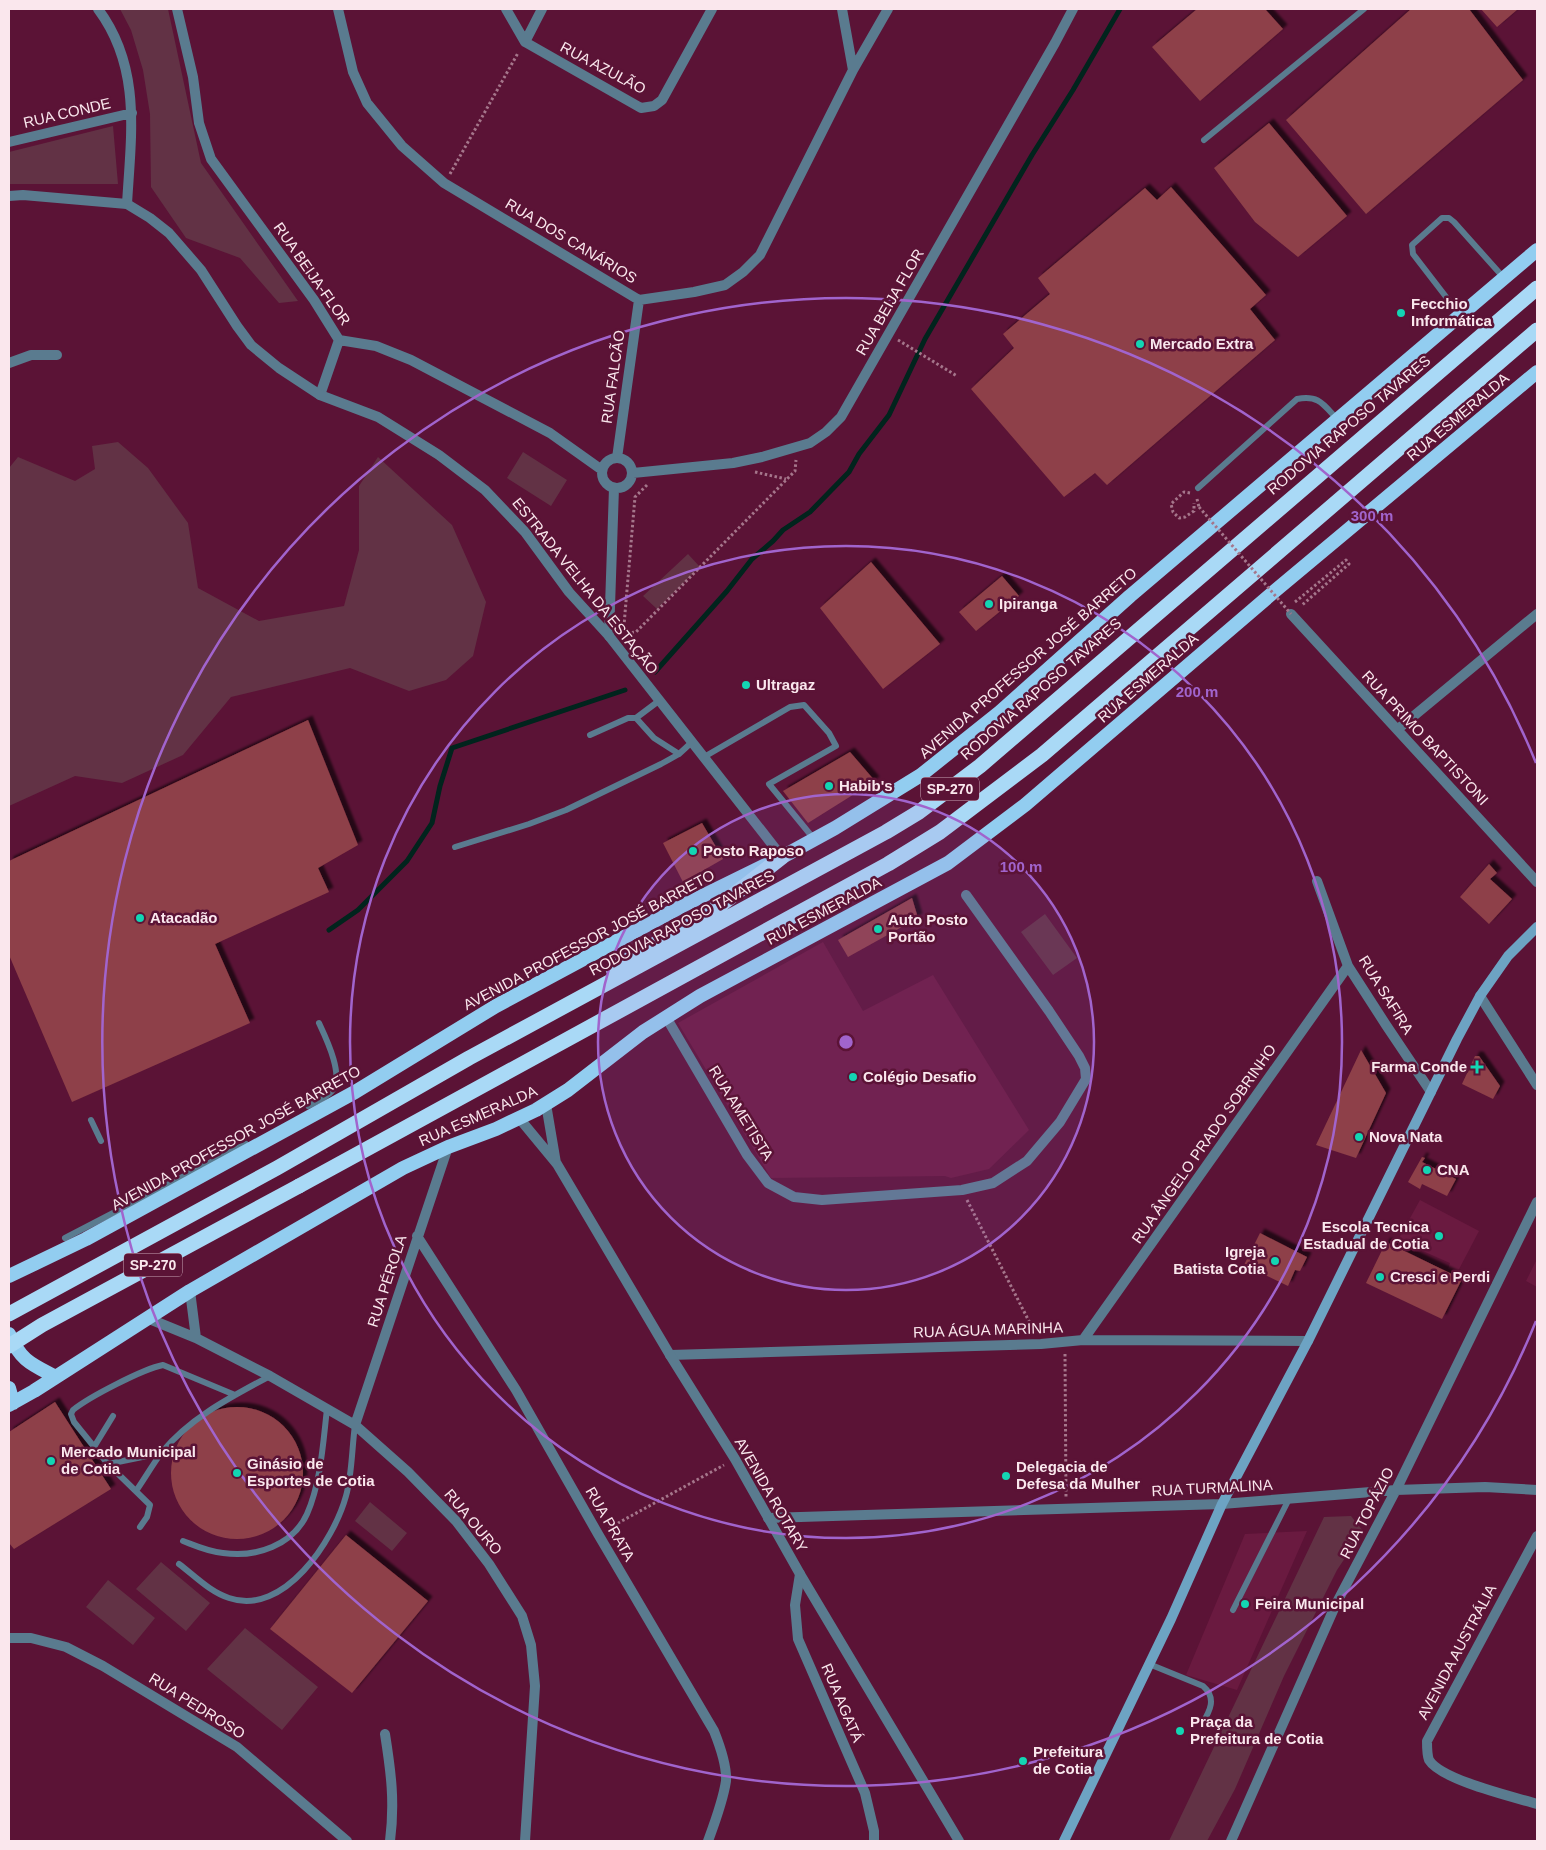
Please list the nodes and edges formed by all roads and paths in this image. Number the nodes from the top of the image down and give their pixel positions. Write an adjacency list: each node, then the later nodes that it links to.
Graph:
1 (98, 9): 13 (street)
2 (177, 9): 25 (street, RUA BEIJA-FLOR)
3 (338, 9): 16 (street, RUA DOS CANÁRIOS)
4 (506, 9): 11 (street)
5 (542, 9): 11 (street)
6 (712, 9): 11 (street, RUA AZULÃO)
7 (842, 9): 12 (street)
8 (888, 9): 12 (street, RUA DOS CANÁRIOS)
9 (1073, 9): 33 (street, RUA BEIJA FLOR)
10 (1364, 9): 14 (lane)
11 (525, 42): 16 (path)
12 (853, 70): 22 (street, RUA DOS CANÁRIOS)
13 (132, 113): 15 (street, RUA CONDE); 18 (street)
14 (1204, 140)
15 (9, 142)
16 (444, 183): 22 (street, RUA DOS CANÁRIOS)
17 (9, 196): 18 (street, ESTRADA VELHA DA ESTAÇÃO)
18 (127, 204): 31 (street, ESTRADA VELHA DA ESTAÇÃO)
19 (1537, 250): 20 (highway, AVENIDA PROFESSOR JOSÉ BARRETO)
20 (1504, 278): 23 (highway, AVENIDA PROFESSOR JOSÉ BARRETO); 23 (lane)
21 (1537, 288): 75 (highway, RODOVIA RAPOSO TAVARES / SP-270)
22 (639, 300): 34 (street, RUA FALCÃO)
23 (1460, 315): 32 (highway, AVENIDA PROFESSOR JOSÉ BARRETO)
24 (1537, 330): 90 (highway, SP-270, bridge)
25 (340, 340): 31 (street); 35 (street, RUA BEIJA-FLOR)
26 (900, 341): 30 (path)
27 (57, 355): 28 (street)
28 (9, 363)
29 (1537, 372): 43 (highway, RUA ESMERALDA)
30 (957, 376)
31 (320, 394): 46 (street, ESTRADA VELHA DA ESTAÇÃO)
32 (1337, 419): 41 (lane); 54 (highway, AVENIDA PROFESSOR JOSÉ BARRETO)
33 (797, 447): 37 (street, RUA BEIJA FLOR); 38 (path)
34 (617, 458): 35 (street); 37 (street)
35 (602, 470): 40 (street)
36 (754, 472): 38 (path)
37 (633, 473): 40 (street)
38 (786, 479): 39 (path)
39 (652, 480)
40 (614, 488): 46 (street)
41 (1198, 488)
42 (1194, 503): 44 (path, bridge)
43 (1276, 590): 44 (path); 63 (highway, RUA ESMERALDA)
44 (1290, 614): 49 (street, RUA PRIMO BAPTISTONI)
45 (1537, 614): 49 (street)
46 (609, 636): 47 (street, ESTRADA VELHA DA ESTAÇÃO)
47 (660, 700): 48 (lane); 51 (street, ESTRADA VELHA DA ESTAÇÃO)
48 (636, 718): 50 (lane); 52 (lane)
49 (1398, 729): 58 (street, RUA PRIMO BAPTISTONI)
50 (590, 735)
51 (692, 742): 52 (lane); 53 (street, ESTRADA VELHA DA ESTAÇÃO)
52 (679, 754): 55 (lane)
53 (704, 756): 54 (lane); 56 (street, ESTRADA VELHA DA ESTAÇÃO)
54 (814, 839): 56 (highway, AVENIDA PROFESSOR JOSÉ BARRETO)
55 (455, 847)
56 (782, 857): 75 (highway); 80 (highway, AVENIDA PROFESSOR JOSÉ BARRETO)
57 (1317, 881): 61 (street, RUA SAFIRA)
58 (1537, 882)
59 (966, 895): 76 (street, RUA AMETISTA)
60 (1537, 927): 62 (main road)
61 (1348, 966): 67 (street, RUA SAFIRA); 86 (street, RUA ÂNGELO PRADO SOBRINHO)
62 (1480, 996): 65 (street); 67 (main road)
63 (666, 1017): 68 (highway, RUA ESMERALDA); 76 (street, RUA AMETISTA)
64 (320, 1023): 69 (lane)
65 (1537, 1085)
66 (356, 1087): 79 (lane)
67 (1431, 1092): 88 (main road)
68 (546, 1104): 70 (highway, RUA ESMERALDA); 74 (street, AVENIDA ROTARY)
69 (308, 1106)
70 (519, 1118): 73 (highway, RUA ESMERALDA); 74 (street, AVENIDA ROTARY)
71 (91, 1120): 72 (lane)
72 (100, 1141)
73 (448, 1147): 78 (street, RUA PÉROLA); 81 (highway, RUA ESMERALDA)
74 (557, 1164): 91 (street, AVENIDA ROTARY)
75 (277, 1168): 82 (highway, SP-270)
76 (962, 1190): 89 (path)
77 (1537, 1202): 104 (street, RUA TOPÁZIO)
78 (417, 1236): 99 (street, RUA PÉROLA); 112 (street, RUA PRATA)
79 (65, 1238)
80 (9, 1276)
81 (190, 1291): 83 (highway, RUA ESMERALDA); 85 (street)
82 (9, 1314)
83 (147, 1318): 85 (street, RUA OURO); 93 (highway, RUA ESMERALDA)
84 (9, 1334): 93 (highway)
85 (196, 1338): 92 (street, RUA OURO)
86 (1083, 1340): 87 (street, RUA ÁGUA MARINHA); 88 (street, RUA ÁGUA MARINHA)
87 (1065, 1342): 89 (street, RUA ÁGUA MARINHA); 109 (path)
88 (1308, 1342): 108 (main road)
89 (1042, 1344): 91 (street, RUA ÁGUA MARINHA)
90 (9, 1346)
91 (670, 1355): 102 (street, AVENIDA ROTARY)
92 (270, 1376): 95 (lane); 97 (street, RUA OURO)
93 (56, 1377): 96 (highway, RUA ESMERALDA)
94 (9, 1388): 96 (highway)
95 (235, 1395): 100 (lane); 101 (lane)
96 (11, 1404)
97 (328, 1409): 99 (street, RUA OURO); 114 (lane)
98 (114, 1416): 100 (lane)
99 (355, 1425): 115 (lane); 125 (street, RUA OURO)
100 (94, 1447): 103 (lane)
101 (162, 1453): 103 (lane); 106 (lane)
102 (735, 1459): 110 (street, AVENIDA ROTARY); 112 (path)
103 (108, 1464): 106 (lane)
104 (1396, 1490): 105 (street, RUA TURMALINA); 107 (street, RUA TURMALINA); 130 (street, RUA TOPÁZIO)
105 (1537, 1490)
106 (136, 1491): 111 (lane)
107 (1289, 1499): 108 (street, RUA TURMALINA); 117 (lane)
108 (1222, 1504): 109 (street, RUA TURMALINA); 119 (main road)
109 (1066, 1509): 110 (street, RUA TURMALINA)
110 (768, 1518): 116 (street, AVENIDA ROTARY)
111 (140, 1526)
112 (598, 1534): 126 (street, RUA PRATA)
113 (1537, 1536): 122 (street, AVENIDA AUSTRÁLIA)
114 (183, 1541)
115 (179, 1564)
116 (800, 1574): 127 (street, RUA AGATÁ); 128 (street, AVENIDA ROTARY)
117 (1232, 1610)
118 (9, 1638): 123 (street, RUA PEDROSO)
119 (1149, 1664): 120 (lane); 129 (main road)
120 (1202, 1724)
121 (385, 1734): 124 (street)
122 (1537, 1804)
123 (347, 1841)
124 (390, 1841)
125 (525, 1841)
126 (708, 1841)
127 (874, 1841)
128 (959, 1841)
129 (1064, 1841)
130 (1231, 1841)

